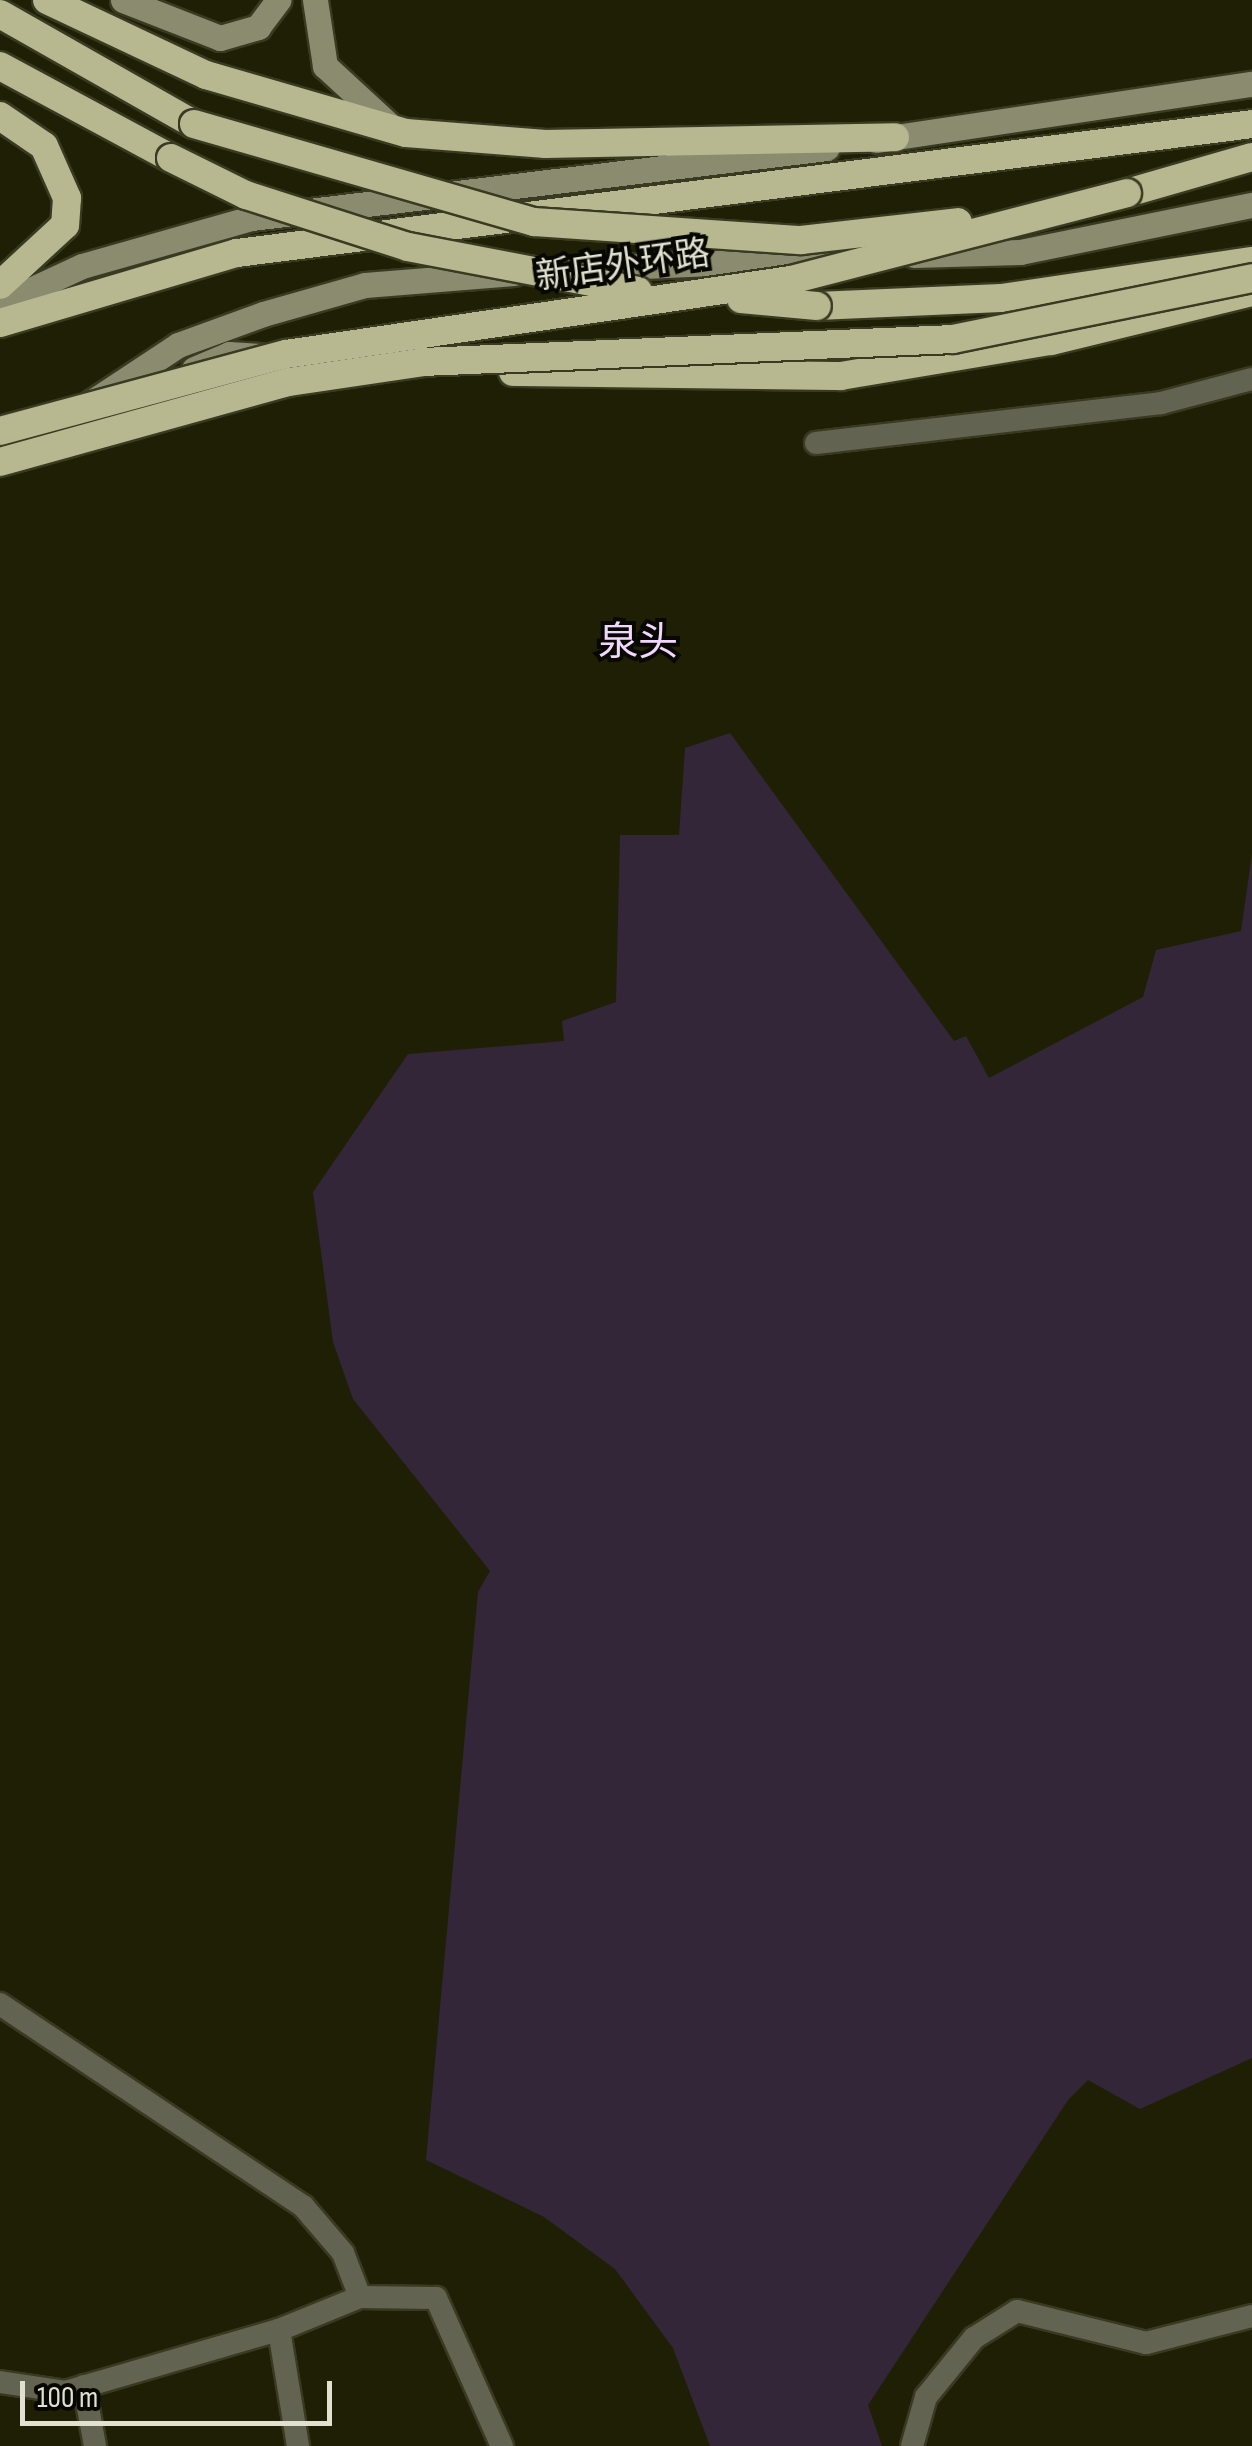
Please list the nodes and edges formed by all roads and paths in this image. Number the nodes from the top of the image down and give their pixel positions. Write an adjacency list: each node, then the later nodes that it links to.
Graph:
1 (124, 0): 2 (main road)
2 (278, 0)
3 (315, 0): 10 (main road)
4 (54, 4): 10 (highway)
5 (0, 14): 13 (highway, bridge)
6 (0, 66): 15 (highway, bridge)
7 (1252, 84): 11 (main road)
8 (0, 116): 17 (highway)
9 (1252, 124): 20 (highway)
10 (406, 133): 11 (highway)
11 (894, 137): 19 (main road)
12 (1252, 158): 13 (highway, 新店外环路)
13 (1127, 193): 24 (highway, 新店外环路, bridge)
14 (1252, 205): 23 (main road)
15 (1252, 261)
16 (1252, 278): 26 (highway, bridge)
17 (0, 284)
18 (1252, 292): 21 (highway)
19 (0, 304)
20 (0, 323)
21 (513, 372): 23 (main road)
22 (1252, 378): 25 (street)
23 (54, 427): 26 (main road)
24 (0, 431)
25 (816, 443)
26 (0, 461)
27 (0, 2004): 28 (street)
28 (360, 2296): 30 (street); 33 (street)
29 (1252, 2316): 36 (street)
30 (278, 2330): 32 (street); 35 (street)
31 (0, 2382): 32 (street)
32 (84, 2386): 34 (street)
33 (499, 2445)
34 (95, 2446)
35 (298, 2446)
36 (912, 2446)

